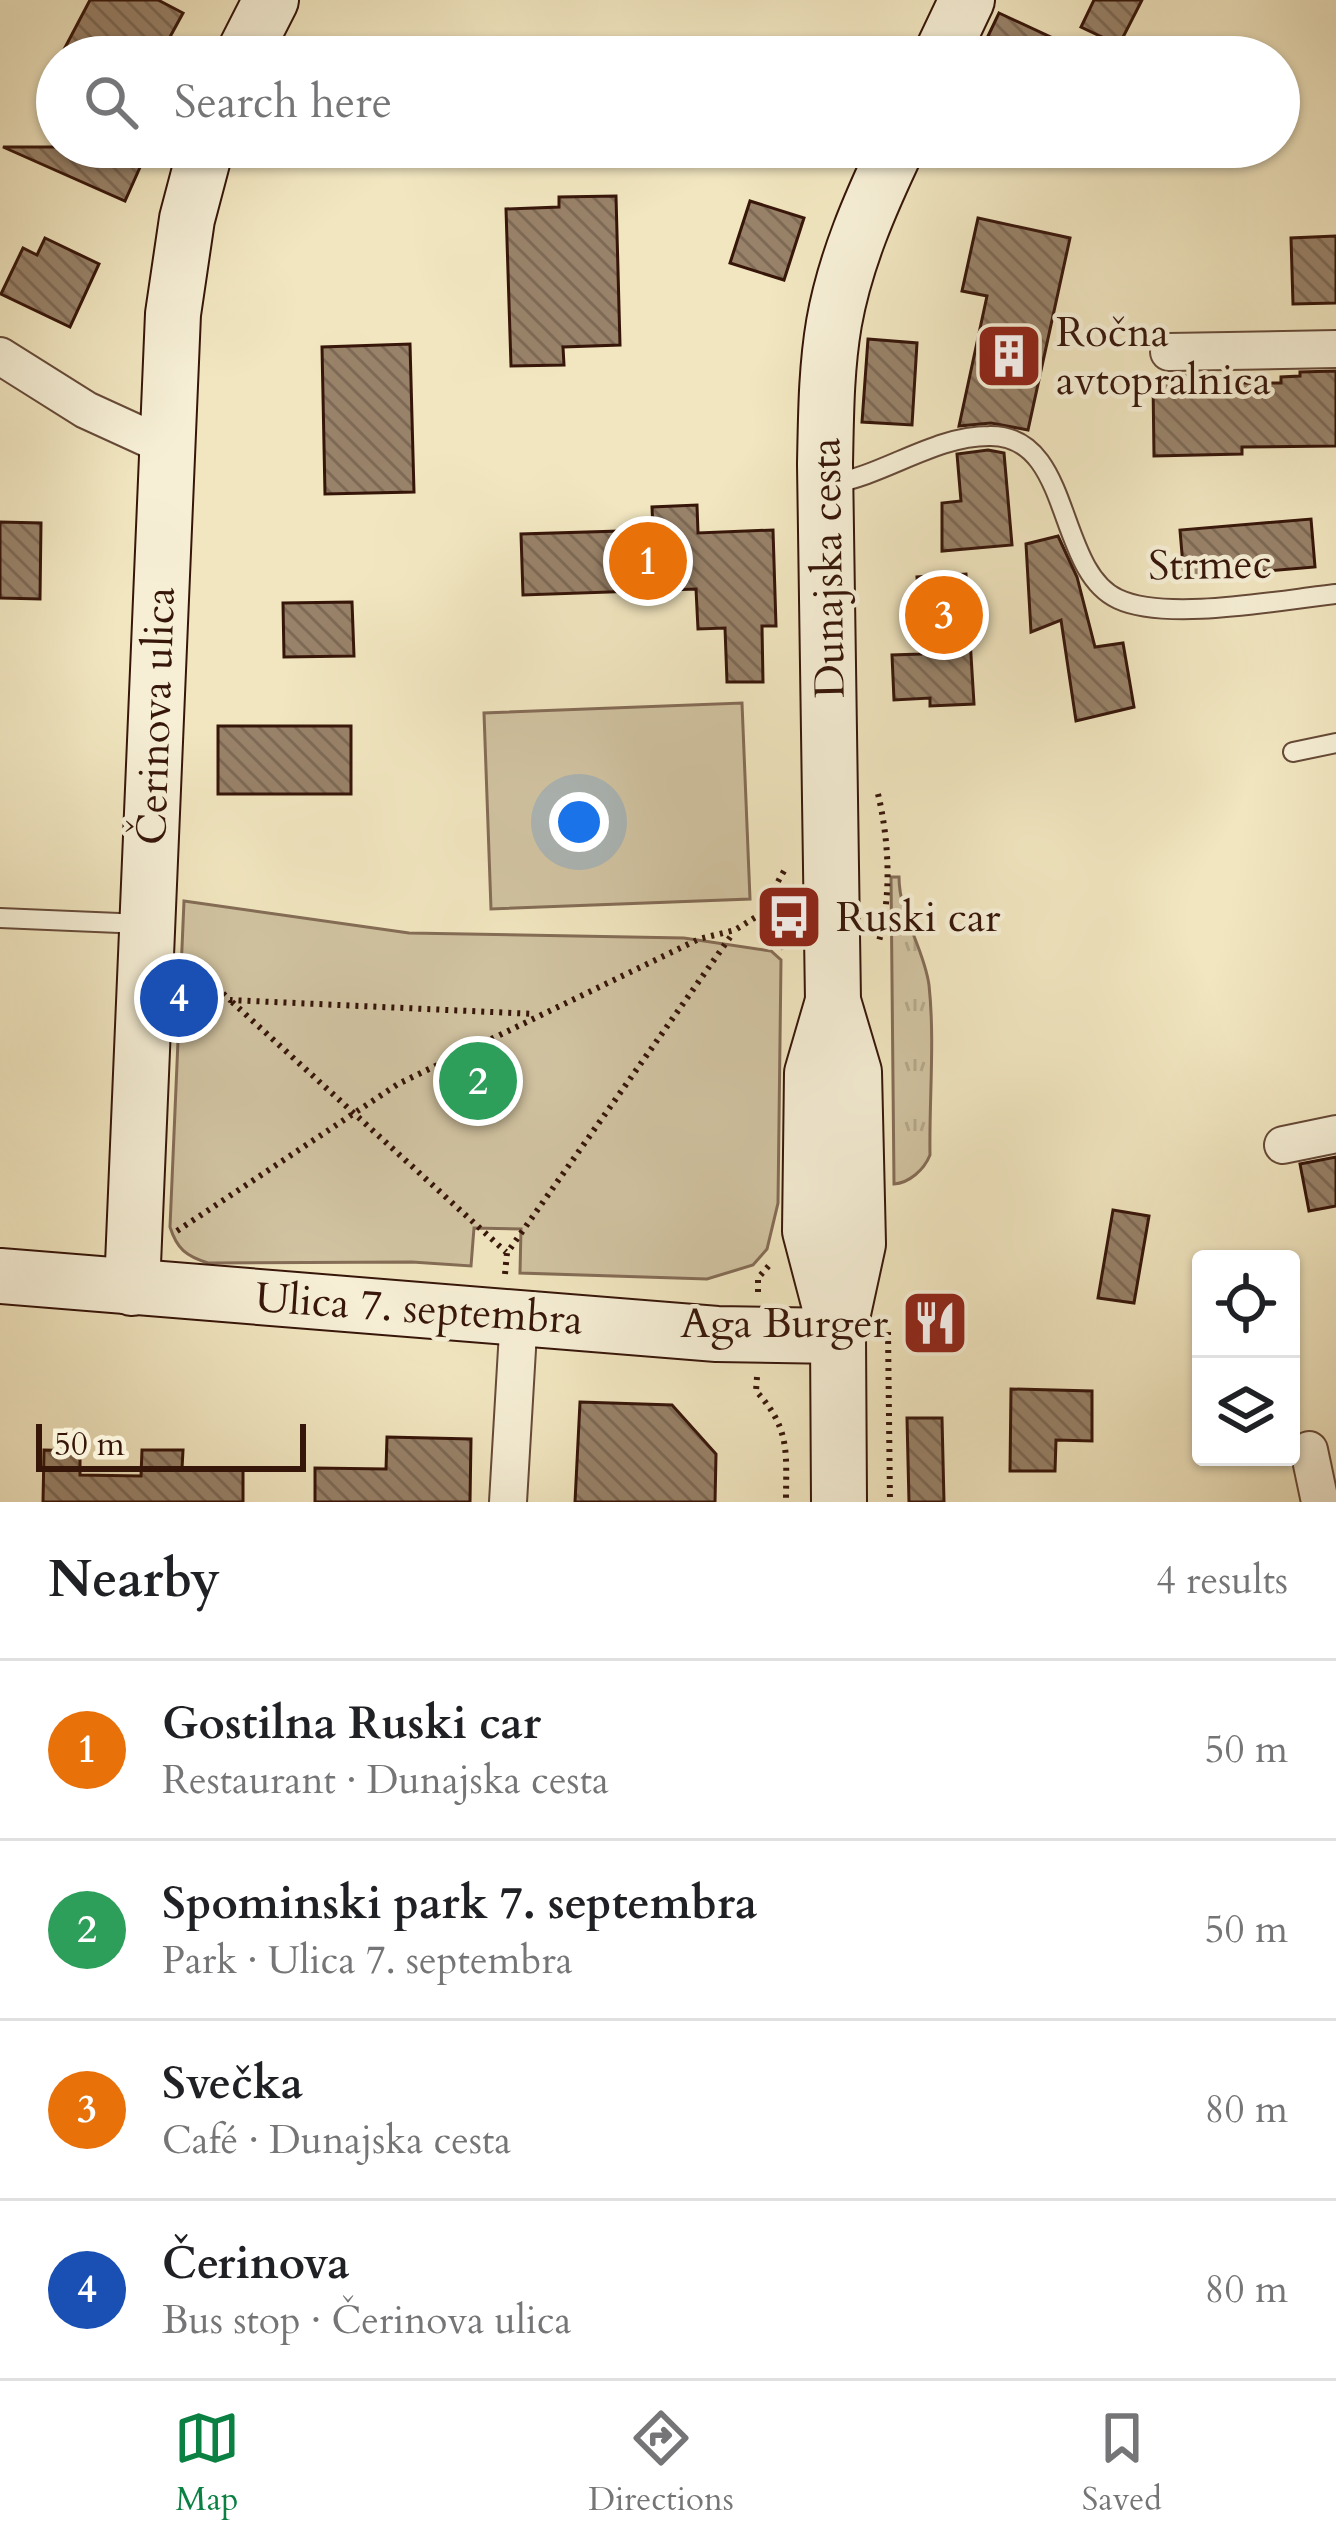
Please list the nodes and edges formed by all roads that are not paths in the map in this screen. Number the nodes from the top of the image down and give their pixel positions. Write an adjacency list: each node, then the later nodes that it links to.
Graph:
1 (271, 0): 3 (street)
2 (968, 0): 4 (street)
3 (253, 36)
4 (950, 36)
5 (201, 168): 10 (street, Čerinova ulica)
6 (887, 168): 11 (street, Dunajska cesta)
7 (1336, 349): 8 (street)
8 (1169, 352)
9 (0, 356): 10 (street)
10 (167, 447): 16 (street, Čerinova ulica)
11 (825, 484): 12 (lane, Strmec); 22 (street, Dunajska cesta)
12 (1336, 594)
13 (1336, 742): 14 (lane)
14 (1293, 752)
15 (0, 918): 16 (lane)
16 (148, 924): 19 (street, Čerinova ulica)
17 (1336, 1135): 18 (street)
18 (1283, 1144)
19 (133, 1266): 20 (street, Ulica 7. septembra); 21 (street, Ulica 7. septembra)
20 (0, 1276)
21 (519, 1316): 22 (street, Ulica 7. septembra); 24 (street)
22 (862, 1330): 25 (street, Dunajska cesta)
23 (1309, 1450): 26 (street)
24 (508, 1502)
25 (839, 1502)
26 (1320, 1502)

